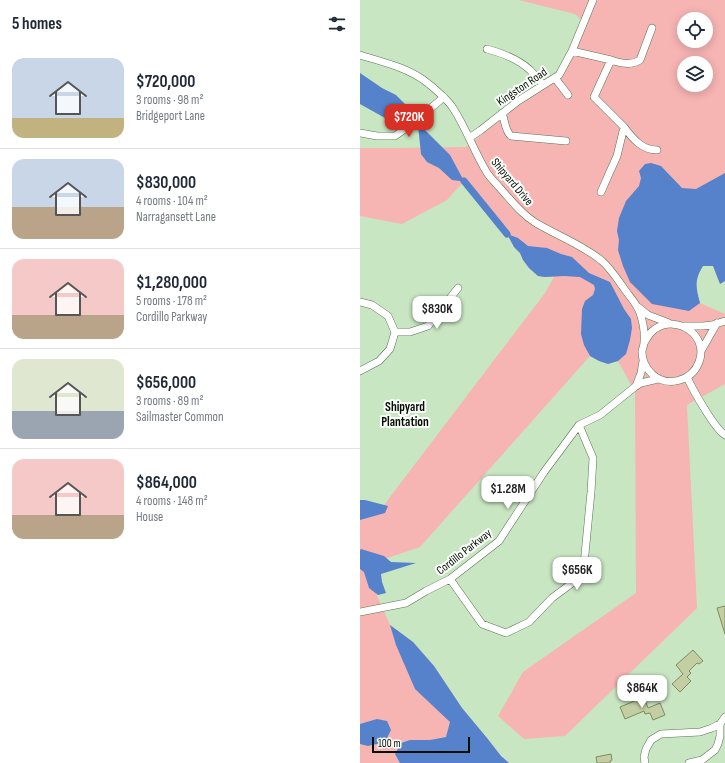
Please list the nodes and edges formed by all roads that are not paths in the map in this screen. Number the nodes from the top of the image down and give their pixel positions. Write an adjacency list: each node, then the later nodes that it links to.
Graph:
1 (593, 0): 4 (street, Kingston Road)
2 (652, 28): 6 (street)
3 (487, 50): 8 (street)
4 (572, 51): 6 (street); 7 (street, Kingston Road)
5 (360, 55): 10 (street, Shipyard Drive)
6 (610, 60): 12 (street)
7 (555, 78): 8 (street, Kingston Road); 9 (street)
8 (543, 85): 11 (street, Kingston Road)
9 (568, 95)
10 (444, 97): 13 (street); 14 (street, Shipyard Drive)
11 (502, 113): 14 (street, Kingston Road); 15 (street)
12 (624, 127): 16 (street); 17 (street)
13 (360, 133)
14 (469, 138): 20 (street, Shipyard Drive)
15 (566, 141)
16 (657, 150)
17 (601, 192)
18 (458, 288): 25 (street)
19 (360, 302): 25 (street)
20 (638, 307): 23 (street, Shipyard Drive); 26 (street, Shipyard Drive)
21 (725, 321): 22 (street)
22 (717, 323): 24 (street); 27 (street)
23 (670, 324): 24 (street); 26 (street)
24 (683, 326): 27 (street)
25 (395, 332): 29 (street)
26 (644, 343): 28 (street)
27 (701, 351): 30 (street)
28 (643, 360): 31 (street); 32 (street)
29 (360, 371)
30 (687, 377): 31 (street); 34 (street)
31 (658, 379): 32 (street, Cordillo Parkway)
32 (636, 386): 33 (street, Cordillo Parkway)
33 (579, 425): 35 (street, Cordillo Parkway); 35 (street)
34 (725, 435)
35 (450, 579): 36 (street, Cordillo Parkway)
36 (360, 612)
37 (725, 717): 38 (street)
38 (720, 724): 39 (street); 40 (street)
39 (645, 763)
40 (689, 763)

